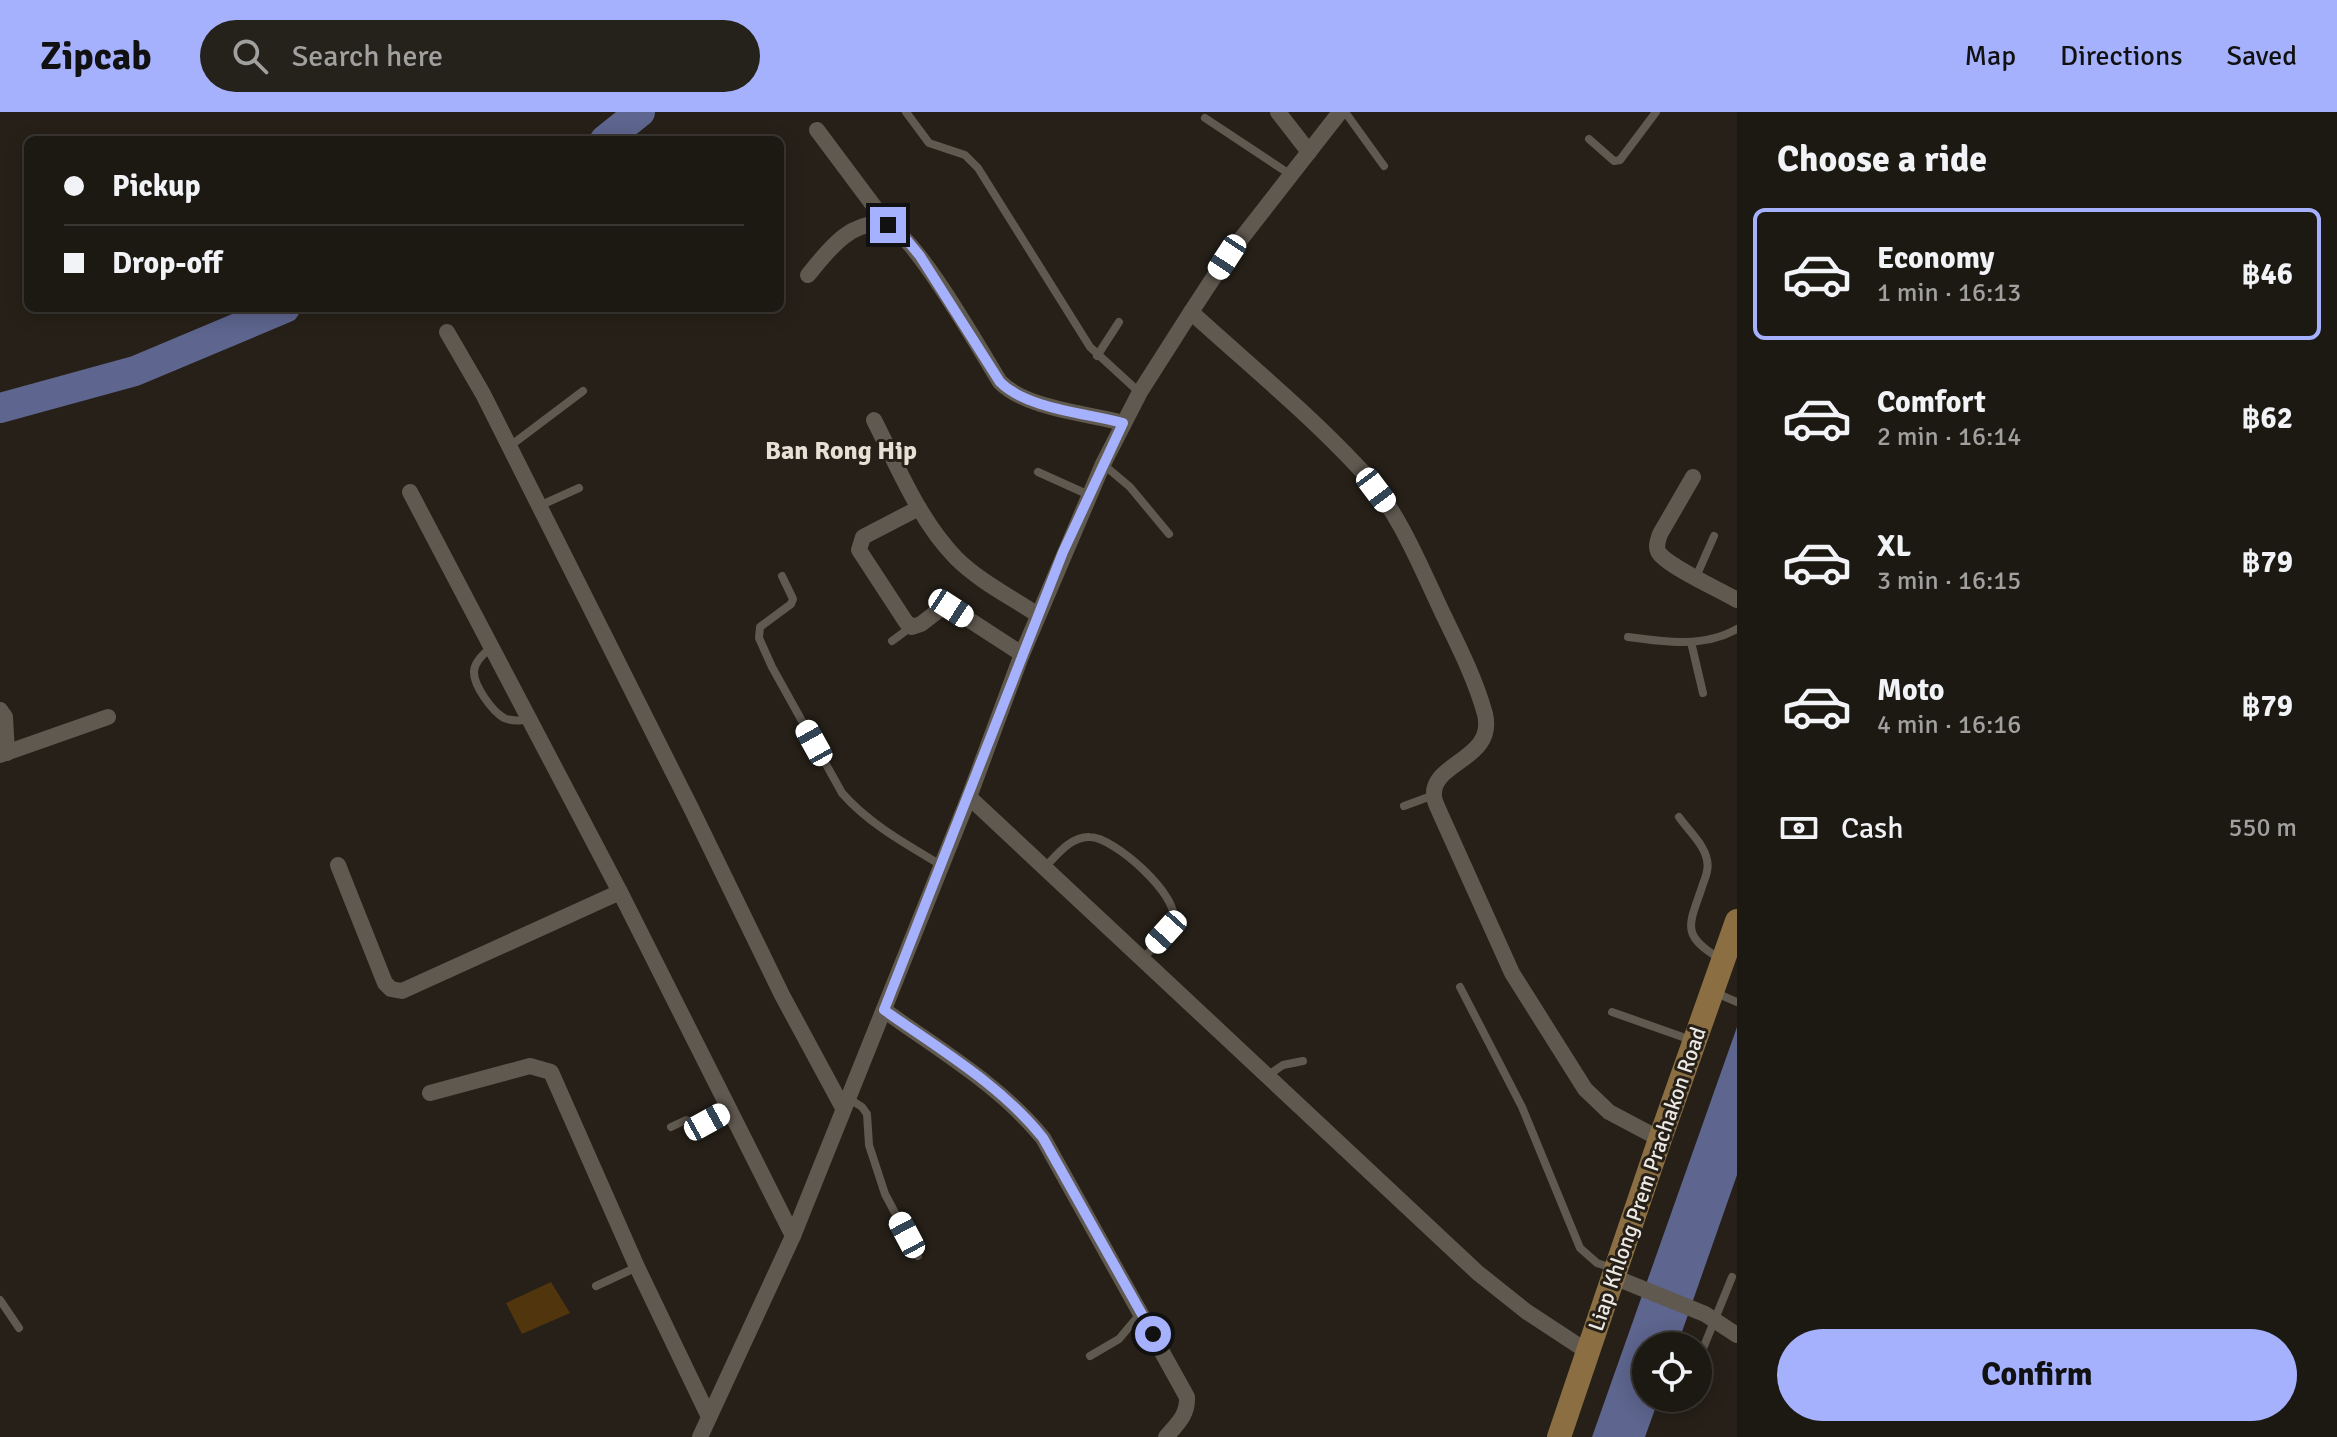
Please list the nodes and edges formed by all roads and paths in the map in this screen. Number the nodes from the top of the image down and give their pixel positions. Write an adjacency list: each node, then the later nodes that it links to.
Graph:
1 (906, 112): 16 (lane)
2 (1278, 112): 8 (street)
3 (1342, 112): 8 (street); 9 (lane)
4 (1656, 112): 7 (lane)
5 (1205, 118): 10 (lane)
6 (817, 130): 11 (street)
7 (1589, 139)
8 (1309, 152): 10 (street)
9 (1384, 166)
10 (1291, 175): 13 (street)
11 (888, 225): 12 (street); 20 (street)
12 (808, 275)
13 (1191, 312): 18 (street); 48 (street)
14 (1119, 322): 16 (lane)
15 (447, 332): 21 (street)
16 (1097, 356): 18 (lane)
17 (583, 391): 21 (lane)
18 (1140, 392): 20 (street)
19 (874, 420): 29 (street)
20 (1123, 423): 22 (street)
21 (510, 447): 28 (street)
22 (1103, 464): 27 (street); 30 (lane)
23 (1038, 472): 27 (lane)
24 (1693, 477): 33 (street)
25 (579, 488): 28 (lane)
26 (410, 492): 41 (street)
27 (1089, 495): 35 (street)
28 (539, 506): 68 (street)
29 (919, 508): 35 (street); 36 (street)
30 (1169, 534)
31 (1714, 536): 33 (lane)
32 (782, 576): 53 (lane)
33 (1696, 577): 34 (street)
34 (1737, 600)
35 (1038, 615): 42 (street)
36 (912, 627): 39 (lane); 42 (street)
37 (1737, 629): 40 (lane)
38 (1628, 637): 40 (lane)
39 (892, 641)
40 (1691, 642): 43 (lane)
41 (492, 646): 46 (street); 46 (lane)
42 (1022, 654): 49 (street)
43 (1703, 693)
44 (0, 710): 47 (street)
45 (108, 717): 47 (street)
46 (531, 720): 55 (street)
47 (3, 754)
48 (1434, 795): 50 (lane); 71 (street)
49 (969, 797): 53 (street); 54 (street)
50 (1404, 806)
51 (1679, 817): 58 (lane)
52 (338, 865): 55 (street)
53 (941, 865): 62 (street)
54 (1044, 868): 57 (street); 57 (lane)
55 (620, 892): 69 (street)
56 (1737, 921): 58 (street, Liap Khlong Prem Prachakon Road)
57 (1142, 960): 66 (street)
58 (1723, 961): 60 (street, Liap Khlong Prem Prachakon Road)
59 (1460, 987): 76 (lane)
60 (1712, 992): 61 (lane); 64 (street, Liap Khlong Prem Prachakon Road)
61 (1737, 1002)
62 (884, 1010): 68 (street); 79 (street)
63 (1612, 1012): 64 (lane)
64 (1694, 1041): 71 (street, Liap Khlong Prem Prachakon Road)
65 (1303, 1061): 66 (lane)
66 (1266, 1077): 84 (street)
67 (430, 1093): 74 (street)
68 (845, 1103): 72 (street); 73 (lane)
69 (731, 1109): 70 (lane); 72 (street)
70 (671, 1127)
71 (1660, 1139): 76 (street, Liap Khlong Prem Prachakon Road)
72 (793, 1236): 86 (street)
73 (918, 1256)
74 (637, 1267): 77 (lane); 86 (street)
75 (1732, 1277): 80 (lane)
76 (1622, 1278): 80 (street); 84 (street, Liap Khlong Prem Prachakon Road)
77 (596, 1286)
78 (0, 1300): 81 (lane)
79 (1140, 1313): 85 (lane); 88 (street)
80 (1710, 1316): 82 (lane); 83 (street)
81 (19, 1328)
82 (1706, 1332)
83 (1737, 1335)
84 (1588, 1352): 89 (street, Liap Khlong Prem Prachakon Road)
85 (1090, 1356)
86 (709, 1417): 87 (street)
87 (700, 1437)
88 (1166, 1437)
89 (1559, 1437)

